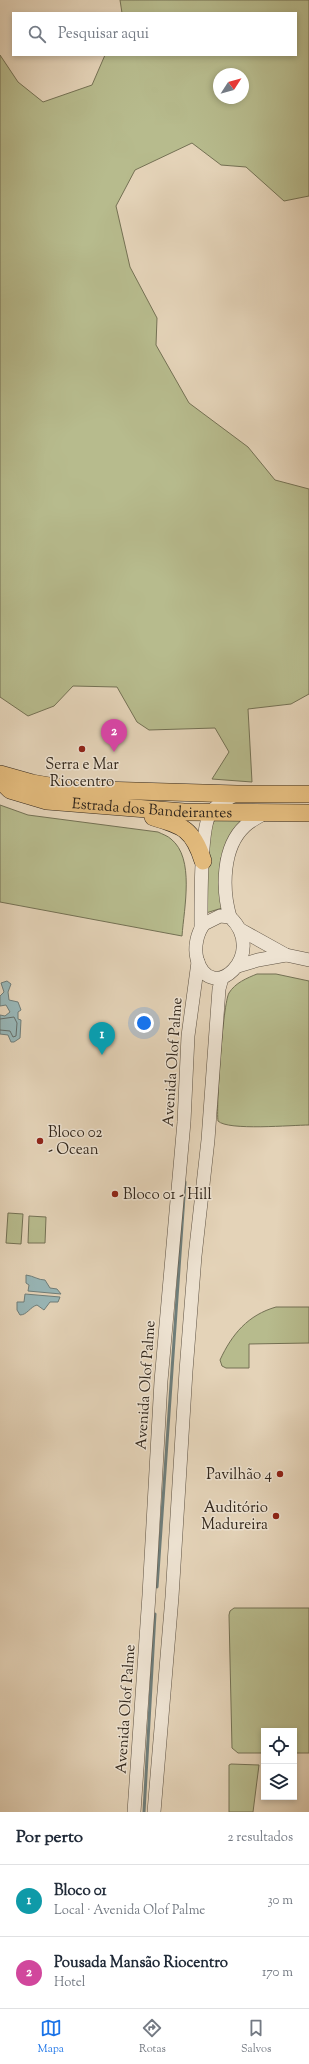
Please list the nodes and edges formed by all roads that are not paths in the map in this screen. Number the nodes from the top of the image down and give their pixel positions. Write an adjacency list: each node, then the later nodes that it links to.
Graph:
1 (0, 774): 3 (main road, Estrada dos Bandeirantes)
2 (0, 780): 5 (main road, Estrada dos Bandeirantes)
3 (237, 794): 4 (main road, Estrada dos Bandeirantes); 6 (street)
4 (309, 794)
5 (122, 809): 6 (main road, Estrada dos Bandeirantes); 9 (main road)
6 (210, 812): 8 (main road, Estrada dos Bandeirantes); 9 (street)
7 (309, 813): 8 (main road, Estrada dos Bandeirantes)
8 (263, 814): 10 (street)
9 (203, 861): 11 (street)
10 (230, 917): 11 (street); 12 (street)
11 (201, 928): 15 (street)
12 (241, 930): 13 (street); 16 (street)
13 (286, 954): 14 (street); 16 (street)
14 (309, 960)
15 (198, 962): 17 (street); 18 (street, Avenida Olof Palme)
16 (238, 966): 17 (street)
17 (222, 978): 19 (street)
18 (134, 1812)
19 (154, 1812)

